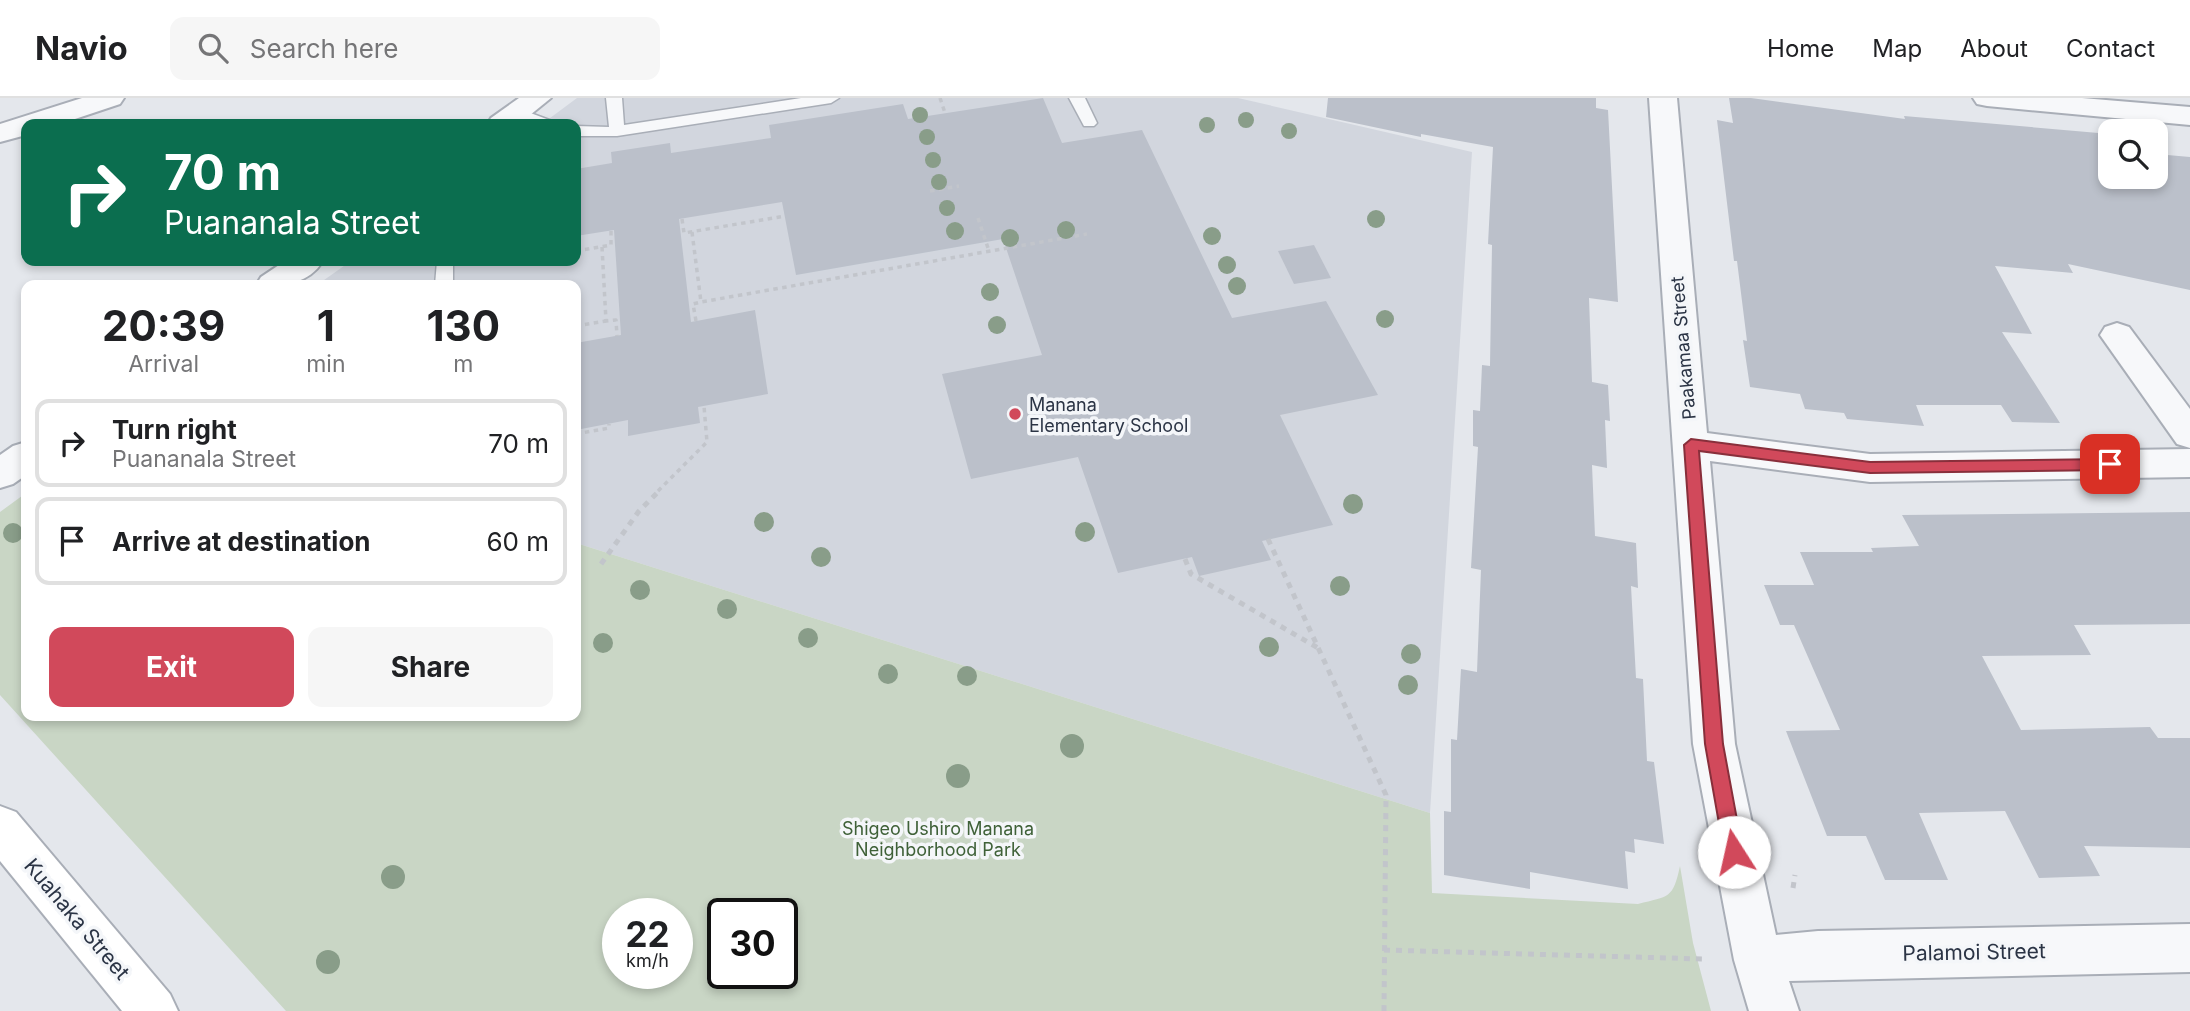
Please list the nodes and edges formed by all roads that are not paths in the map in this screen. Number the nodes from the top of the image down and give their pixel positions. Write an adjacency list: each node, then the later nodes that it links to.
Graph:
1 (110, 98): 9 (street)
2 (614, 98): 13 (lane)
3 (831, 98): 13 (lane)
4 (1077, 98): 11 (lane)
5 (1663, 98): 20 (street, Paakamaa Street)
6 (1987, 98): 8 (street)
7 (518, 112): 10 (lane)
8 (2190, 116)
9 (48, 119)
10 (534, 119)
11 (1088, 123)
12 (21, 127): 15 (street)
13 (617, 131): 14 (lane)
14 (581, 132)
15 (0, 133)
16 (300, 266): 17 (street)
17 (279, 280)
18 (2117, 335): 19 (street)
19 (2190, 435)
20 (1691, 445): 22 (street); 26 (street, Paakamaa Street)
21 (21, 459): 23 (street)
22 (2190, 463)
23 (0, 474)
24 (0, 827): 27 (street, Kuahaka Street)
25 (2190, 948): 26 (street, Palamoi Street)
26 (1758, 960): 28 (street, Paakamaa Street)
27 (153, 1011)
28 (1774, 1011)

